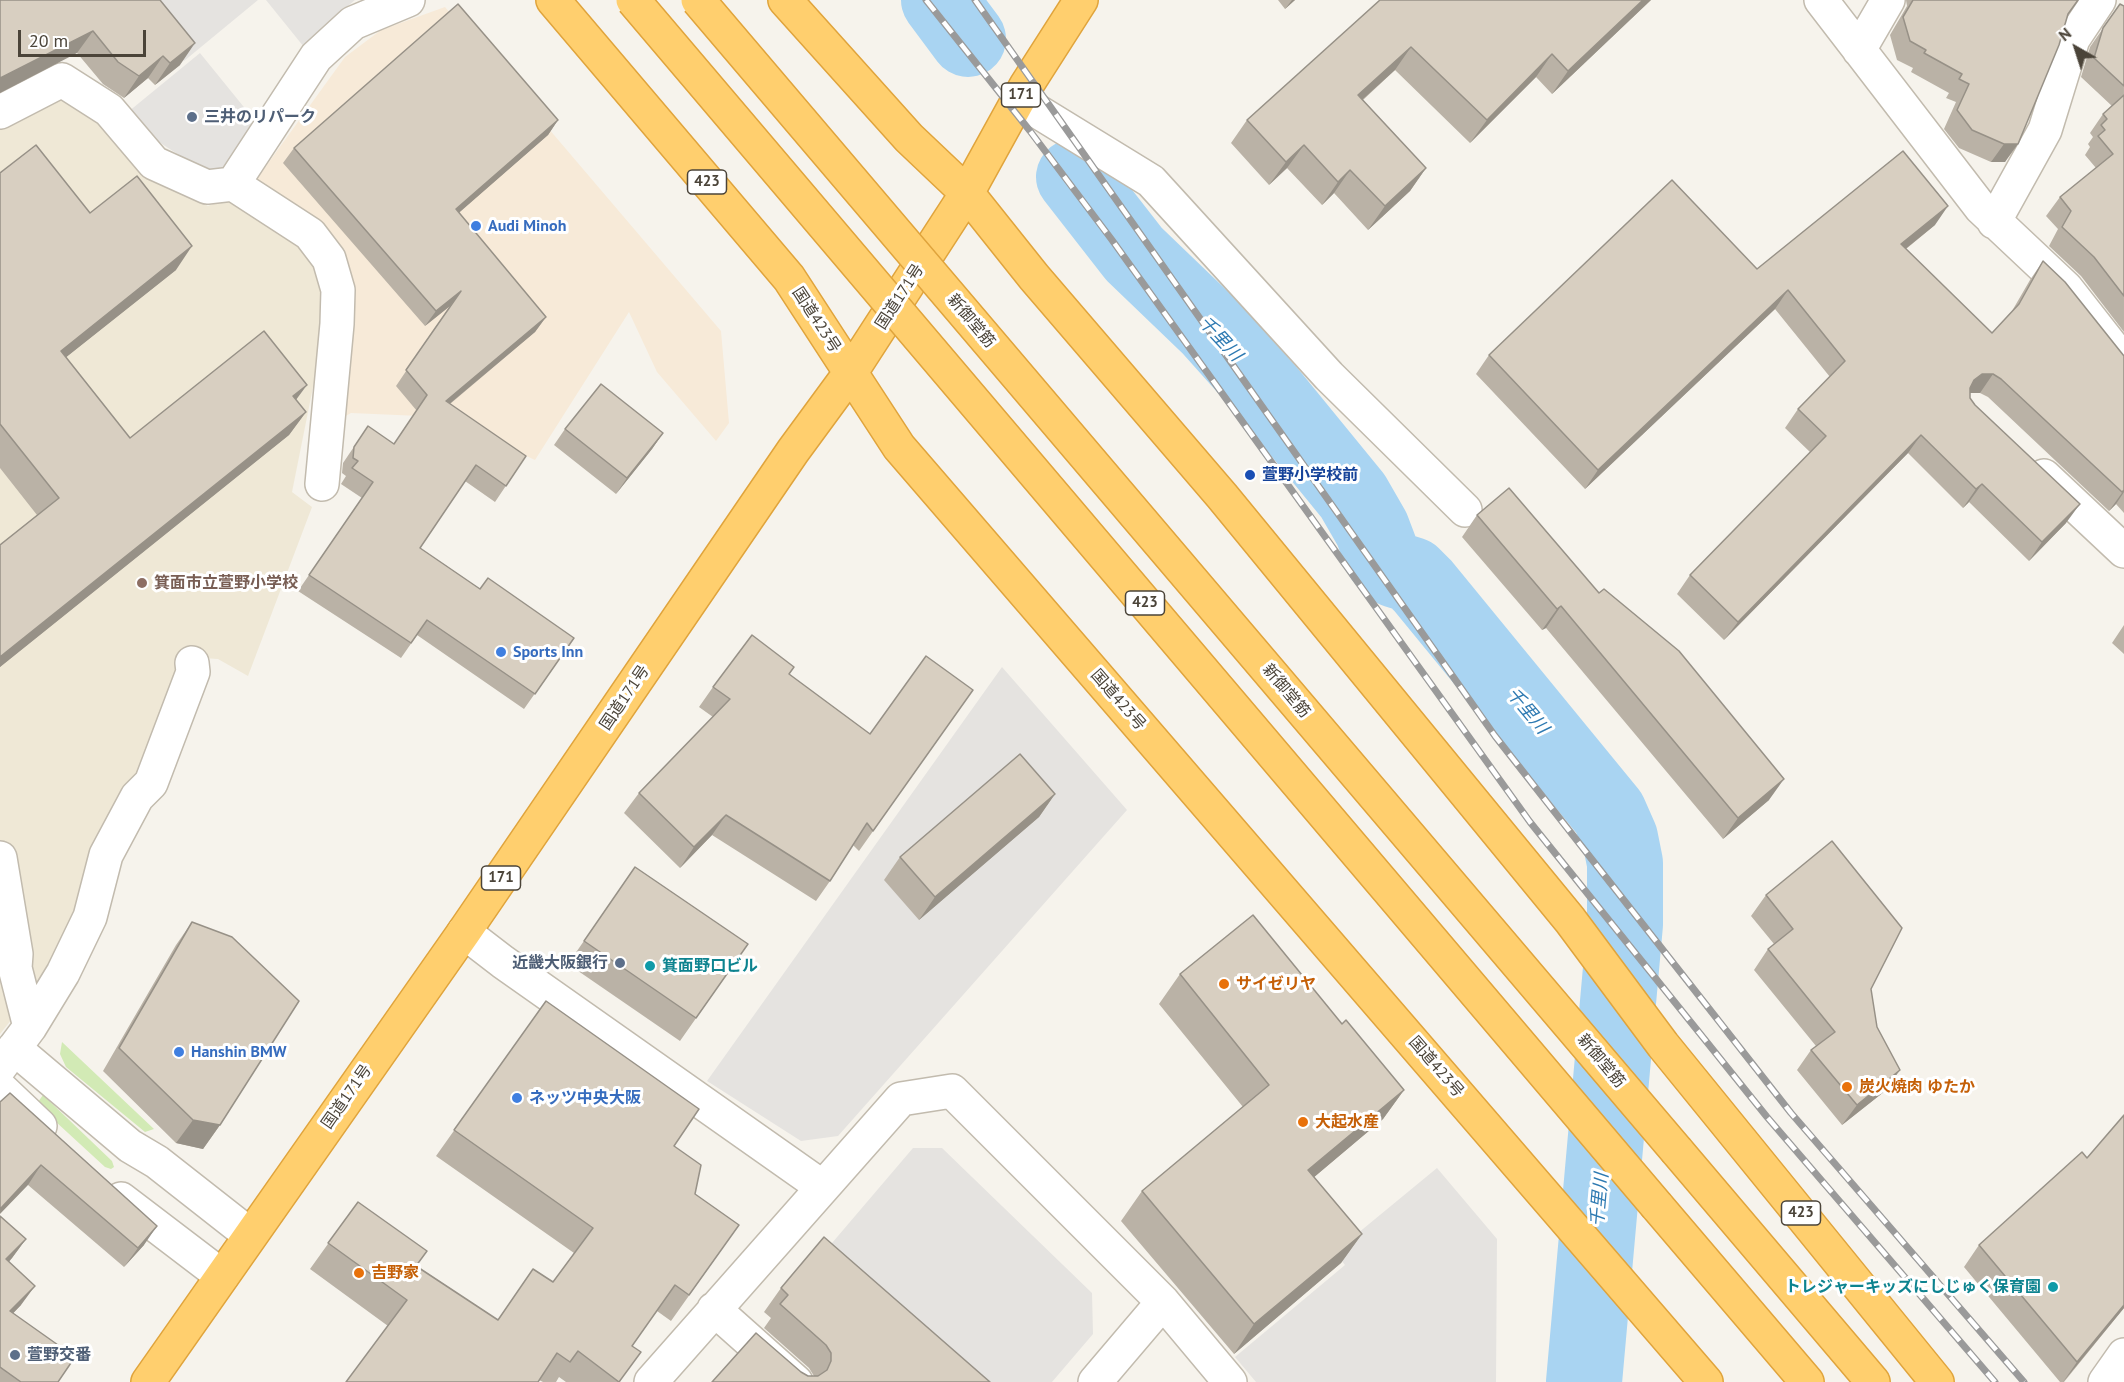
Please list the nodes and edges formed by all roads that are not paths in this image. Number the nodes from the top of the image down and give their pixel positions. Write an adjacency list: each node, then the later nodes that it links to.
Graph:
1 (408, 0): 15 (street)
2 (553, 0): 19 (highway, 国道423号 / 423)
3 (633, 0): 43 (highway, 423, bridge)
4 (698, 0): 44 (highway, 新御堂筋, bridge)
5 (785, 0): 16 (highway, 423)
6 (1081, 0): 13 (highway, 国道171号 / 171)
7 (1821, 0): 12 (street)
8 (1888, 0): 12 (street)
9 (2099, 0): 17 (street)
10 (2110, 0): 11 (street)
11 (2124, 13)
12 (1859, 50): 17 (street)
13 (1019, 100): 16 (highway, 国道171号 / 171); 22 (street)
14 (0, 112): 15 (street)
15 (233, 184): 21 (street)
16 (967, 193): 19 (highway, 国道171号 / 171); 45 (highway, 423)
17 (1994, 222): 18 (street)
18 (2124, 362)
19 (851, 372): 26 (highway, 国道171号 / 171); 42 (highway, 国道423号 / 423)
20 (2024, 458): 23 (street)
21 (322, 484)
22 (1465, 510)
23 (2118, 534)
24 (192, 663): 27 (street)
25 (0, 858): 27 (street)
26 (464, 932): 31 (street); 32 (highway, 国道171号 / 171)
27 (15, 1047): 32 (street)
28 (0, 1088): 29 (street)
29 (59, 1143)
30 (101, 1182): 33 (street)
31 (821, 1186): 34 (street); 35 (street)
32 (250, 1235): 33 (highway, 国道171号 / 171)
33 (222, 1276): 37 (highway, 国道171号 / 171)
34 (1163, 1302): 40 (street); 41 (street)
35 (714, 1310): 38 (street); 39 (street)
36 (2124, 1355): 46 (street)
37 (148, 1382)
38 (651, 1382)
39 (796, 1382)
40 (1095, 1382)
41 (1230, 1382)
42 (1706, 1382)
43 (1807, 1382)
44 (1874, 1382)
45 (1937, 1382)
46 (2105, 1382)

